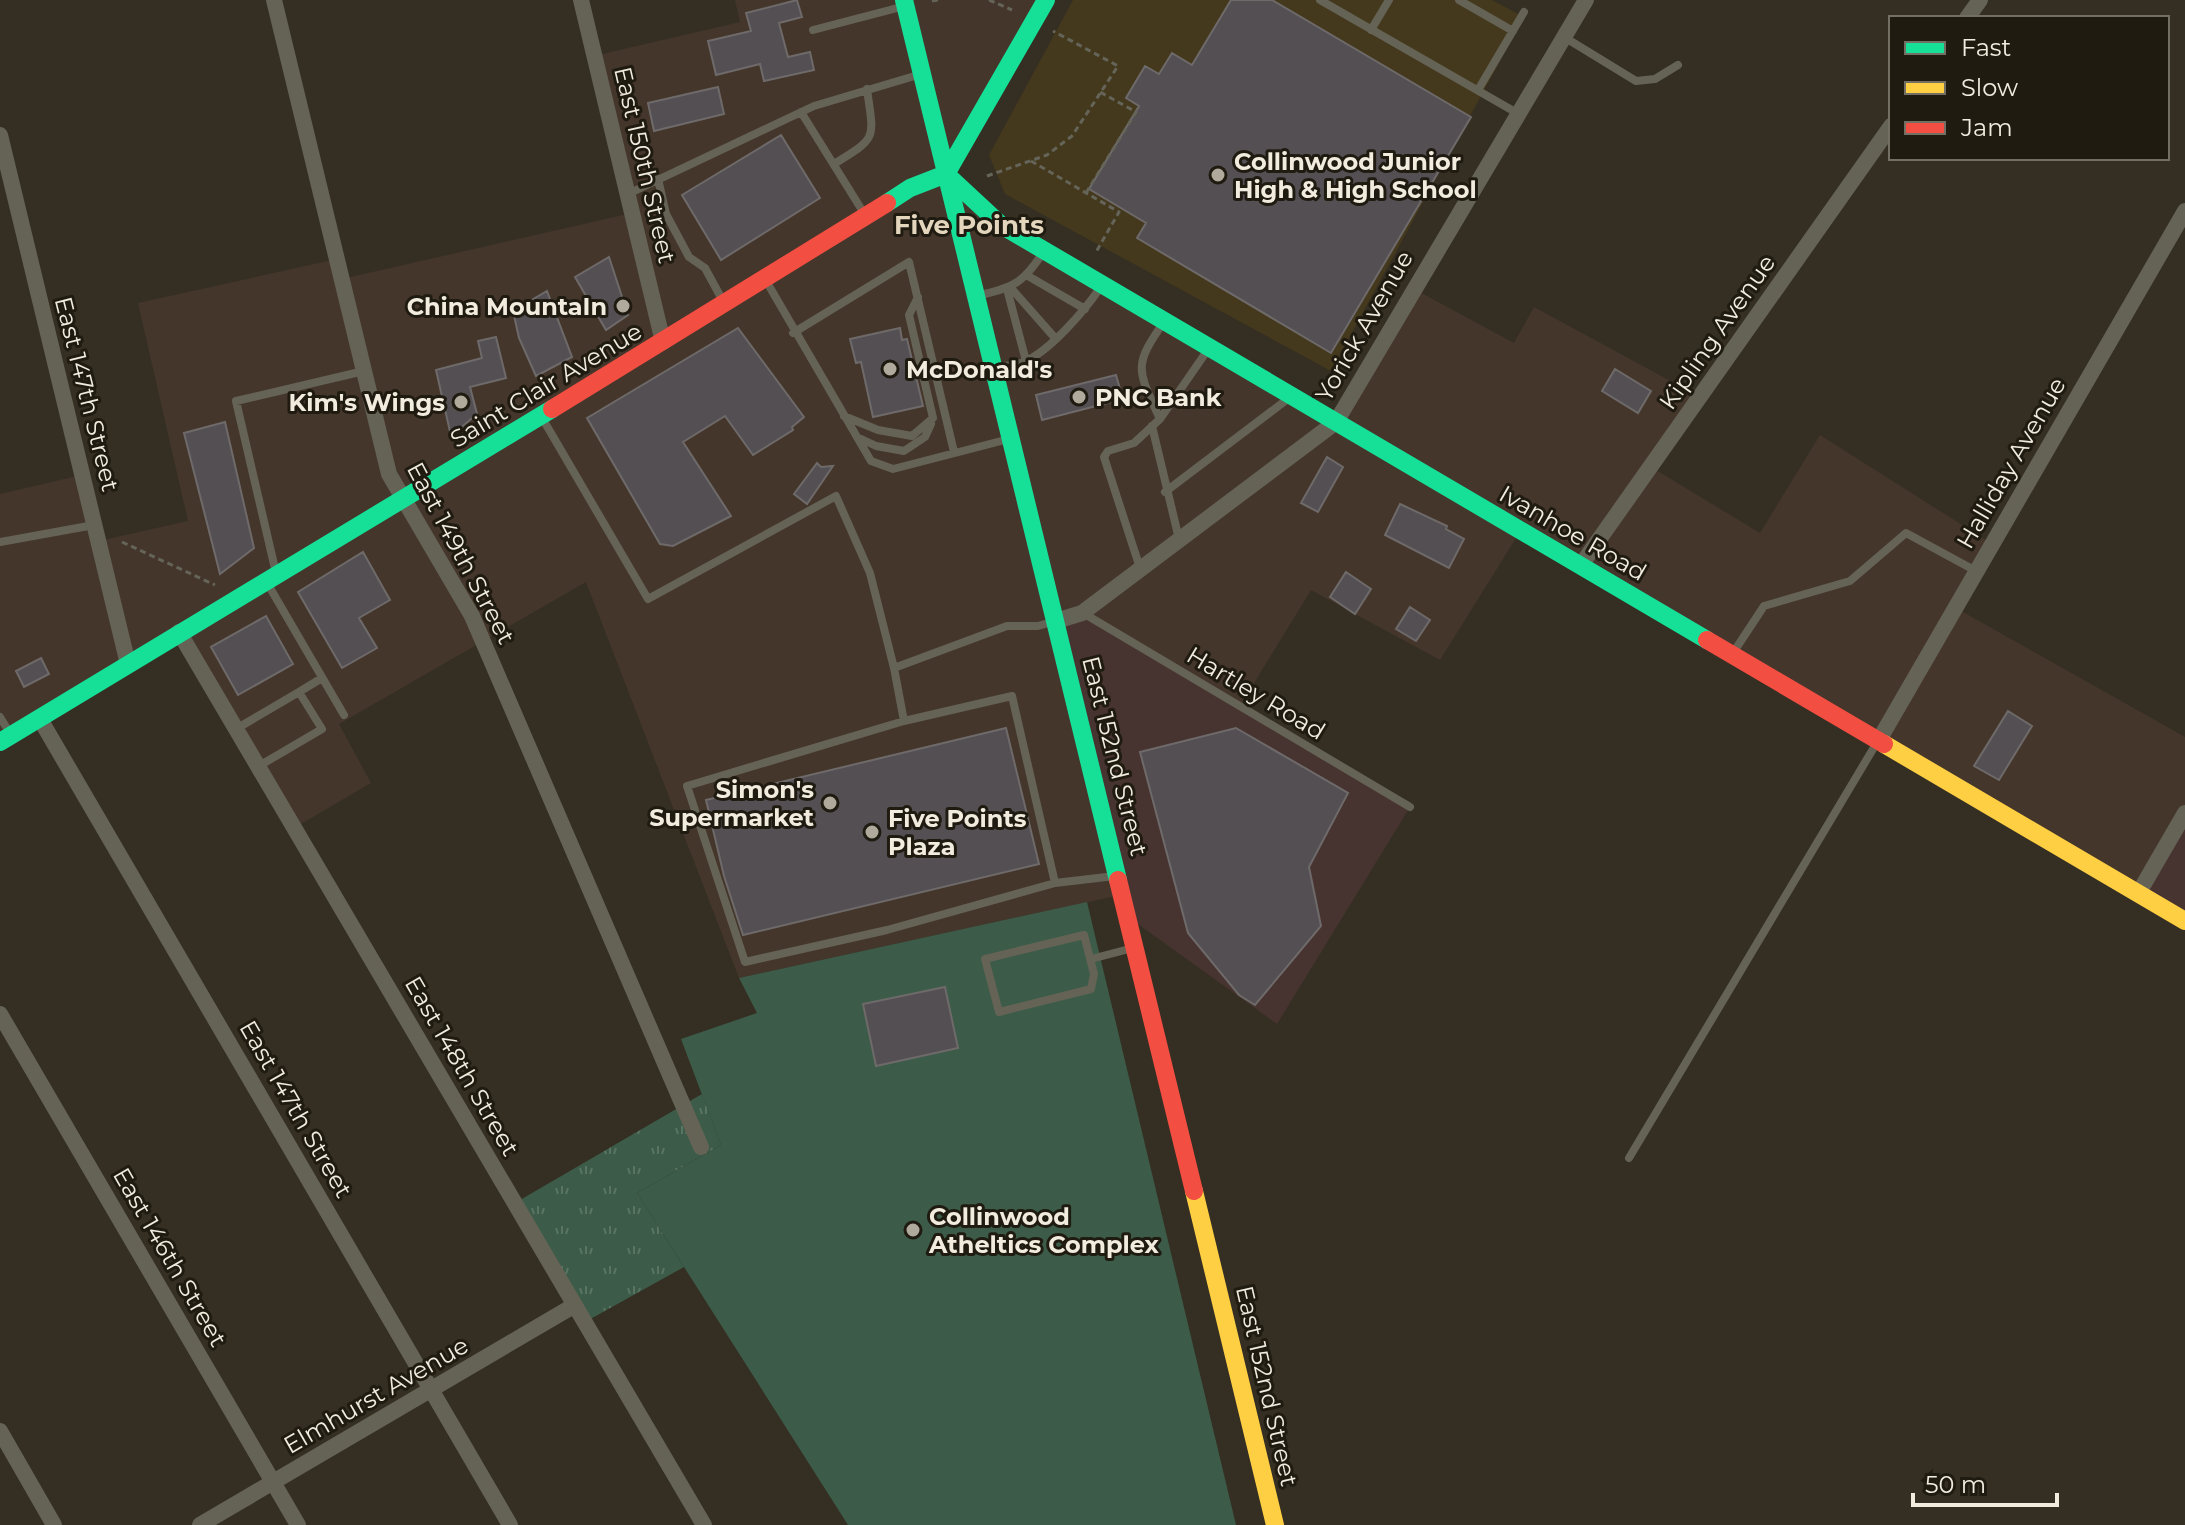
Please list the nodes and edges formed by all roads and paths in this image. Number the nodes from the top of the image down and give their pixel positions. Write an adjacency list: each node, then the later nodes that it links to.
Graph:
1 (274, 0): 54 (street, East 149th Street)
2 (581, 0): 34 (street, East 150th Street)
3 (938, 0): 10 (path)
4 (989, 0): 12 (path)
5 (1046, 0): 30 (street)
6 (1320, 0): 15 (lane)
7 (1389, 0): 15 (lane)
8 (1459, 0): 17 (lane)
9 (1586, 0): 18 (street, Yorick Avenue)
10 (932, 1)
11 (905, 3): 14 (lane); 20 (street, East 152nd Street)
12 (1012, 10)
13 (1524, 12): 17 (lane)
14 (813, 30)
15 (1371, 30): 22 (lane)
16 (1053, 31): 23 (path)
17 (1513, 31): 22 (lane)
18 (1563, 37): 19 (lane); 25 (street, Yorick Avenue)
19 (1678, 65)
20 (922, 74): 21 (lane); 30 (street, East 152nd Street)
21 (867, 89): 24 (lane); 29 (lane)
22 (1478, 90): 25 (lane)
23 (1100, 92): 28 (path); 33 (path)
24 (801, 112): 29 (lane); 32 (lane)
25 (1517, 113): 60 (street, Yorick Avenue)
26 (1889, 129): 70 (street, Kipling Avenue)
27 (0, 135): 66 (street, East 147th Street)
28 (1031, 161): 31 (path); 33 (path)
29 (834, 164): 36 (lane)
30 (946, 174): 36 (street, Saint Clair Avenue); 37 (street, Ivanhoe Road); 43 (street, East 152nd Street)
31 (987, 176)
32 (658, 179): 34 (lane); 45 (lane)
33 (1086, 193): 38 (path)
34 (627, 194): 50 (street, East 150th Street)
35 (2185, 211): 72 (street, Halliday Avenue)
36 (866, 215): 40 (street, Saint Clair Avenue)
37 (1044, 250): 39 (lane); 41 (street, Ivanhoe Road)
38 (1096, 252)
39 (1028, 276): 42 (lane); 46 (lane)
40 (764, 279): 45 (street, Saint Clair Avenue); 48 (lane)
41 (1102, 285): 46 (lane); 47 (street, Ivanhoe Road)
42 (1009, 288): 43 (lane); 49 (lane); 52 (lane)
43 (975, 296): 53 (street, East 152nd Street)
44 (918, 297): 48 (lane); 58 (lane); 63 (lane)
45 (724, 304): 50 (street, Saint Clair Avenue)
46 (1085, 309): 49 (lane)
47 (1165, 321): 51 (street, Ivanhoe Road); 59 (lane)
48 (793, 333): 57 (lane)
49 (1055, 338): 52 (lane)
50 (663, 342): 56 (street, Saint Clair Avenue)
51 (1209, 348): 55 (street, Ivanhoe Road); 59 (lane)
52 (1026, 361): 53 (lane)
53 (993, 368): 62 (street, East 152nd Street)
54 (364, 371): 65 (street, East 149th Street); 73 (lane)
55 (1291, 395): 60 (street, Ivanhoe Road); 64 (lane)
56 (541, 416): 65 (street, Saint Clair Avenue); 80 (lane)
57 (843, 416): 58 (lane); 61 (lane)
58 (933, 418): 61 (lane)
59 (1156, 422): 64 (lane); 71 (lane)
60 (1336, 422): 67 (street, Yorick Avenue); 70 (street, Ivanhoe Road)
61 (856, 437): 63 (lane)
62 (1013, 438): 63 (lane); 76 (street, East 152nd Street)
63 (954, 452)
64 (1165, 492): 67 (lane)
65 (405, 499): 73 (street, Saint Clair Avenue); 100 (street, East 149th Street)
66 (94, 525): 68 (lane); 79 (street, East 147th Street)
67 (1179, 540): 71 (street, Yorick Avenue)
68 (0, 542)
69 (122, 542): 74 (path)
70 (1581, 565): 78 (street, Ivanhoe Road)
71 (1140, 569): 75 (street, Yorick Avenue)
72 (1976, 572): 78 (lane); 89 (street, Halliday Avenue)
73 (271, 578): 77 (street, Saint Clair Avenue); 81 (lane)
74 (215, 585)
75 (1082, 613): 76 (street, Yorick Avenue); 91 (lane, Hartley Road)
76 (1056, 621): 80 (lane); 93 (street, East 152nd Street)
77 (179, 632): 79 (street, Saint Clair Avenue); 87 (street, East 148th Street)
78 (1732, 654): 89 (street, Ivanhoe Road)
79 (128, 664): 85 (street, Saint Clair Avenue)
80 (894, 668): 86 (lane)
81 (322, 678): 82 (lane); 83 (lane)
82 (299, 692): 87 (lane); 90 (lane)
83 (344, 715)
84 (0, 717): 88 (lane)
85 (40, 719): 88 (street, Saint Clair Avenue); 103 (street, East 147th Street)
86 (904, 721): 94 (lane); 94 (lane)
87 (236, 729): 90 (street, East 148th Street)
88 (6, 739)
89 (1879, 740): 95 (street, Ivanhoe Road); 101 (lane)
90 (258, 767): 102 (street, East 148th Street)
91 (1410, 807)
92 (2185, 813): 95 (street)
93 (1120, 876): 94 (lane); 97 (street, East 152nd Street)
94 (1055, 883)
95 (2138, 894): 96 (street, Ivanhoe Road)
96 (2185, 921)
97 (1137, 947): 98 (lane); 111 (street, East 152nd Street)
98 (1091, 959): 98 (lane)
99 (0, 1014): 105 (street, East 146th Street)
100 (701, 1147)
101 (1629, 1158)
102 (575, 1305): 103 (street, Elmhurst Avenue); 110 (street, East 148th Street)
103 (433, 1390): 105 (street, Elmhurst Avenue); 109 (street, East 147th Street)
104 (0, 1431): 106 (street)
105 (274, 1482): 107 (street, Elmhurst Avenue); 108 (street, East 146th Street)
106 (54, 1525)
107 (200, 1525)
108 (298, 1525)
109 (510, 1525)
110 (704, 1525)
111 (1275, 1525)

